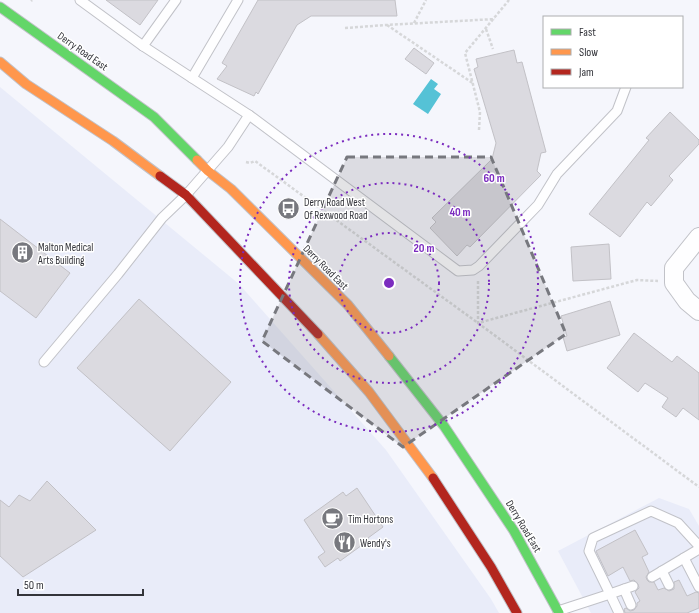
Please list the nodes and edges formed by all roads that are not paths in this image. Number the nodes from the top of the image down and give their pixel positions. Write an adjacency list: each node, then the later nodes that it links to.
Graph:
1 (80, 0): 5 (lane)
2 (176, 0): 5 (lane)
3 (238, 0): 7 (lane)
4 (0, 7): 10 (main road, Derry Road East)
5 (143, 46): 7 (lane)
6 (0, 62): 11 (main road)
7 (192, 78): 9 (lane)
8 (626, 88): 9 (lane)
9 (249, 115): 10 (lane)
10 (208, 171): 11 (lane); 23 (main road, Derry Road East)
11 (186, 195): 14 (lane); 24 (main road)
12 (699, 237): 13 (street)
13 (699, 311)
14 (44, 362)
15 (699, 547): 16 (lane); 21 (lane)
16 (684, 558): 17 (lane); 20 (lane)
17 (662, 571): 18 (lane); 19 (lane)
18 (652, 577)
19 (669, 585)
20 (699, 587)
21 (610, 594): 22 (lane); 23 (lane); 25 (lane)
22 (632, 606)
23 (559, 612)
24 (517, 613)
25 (618, 613)

